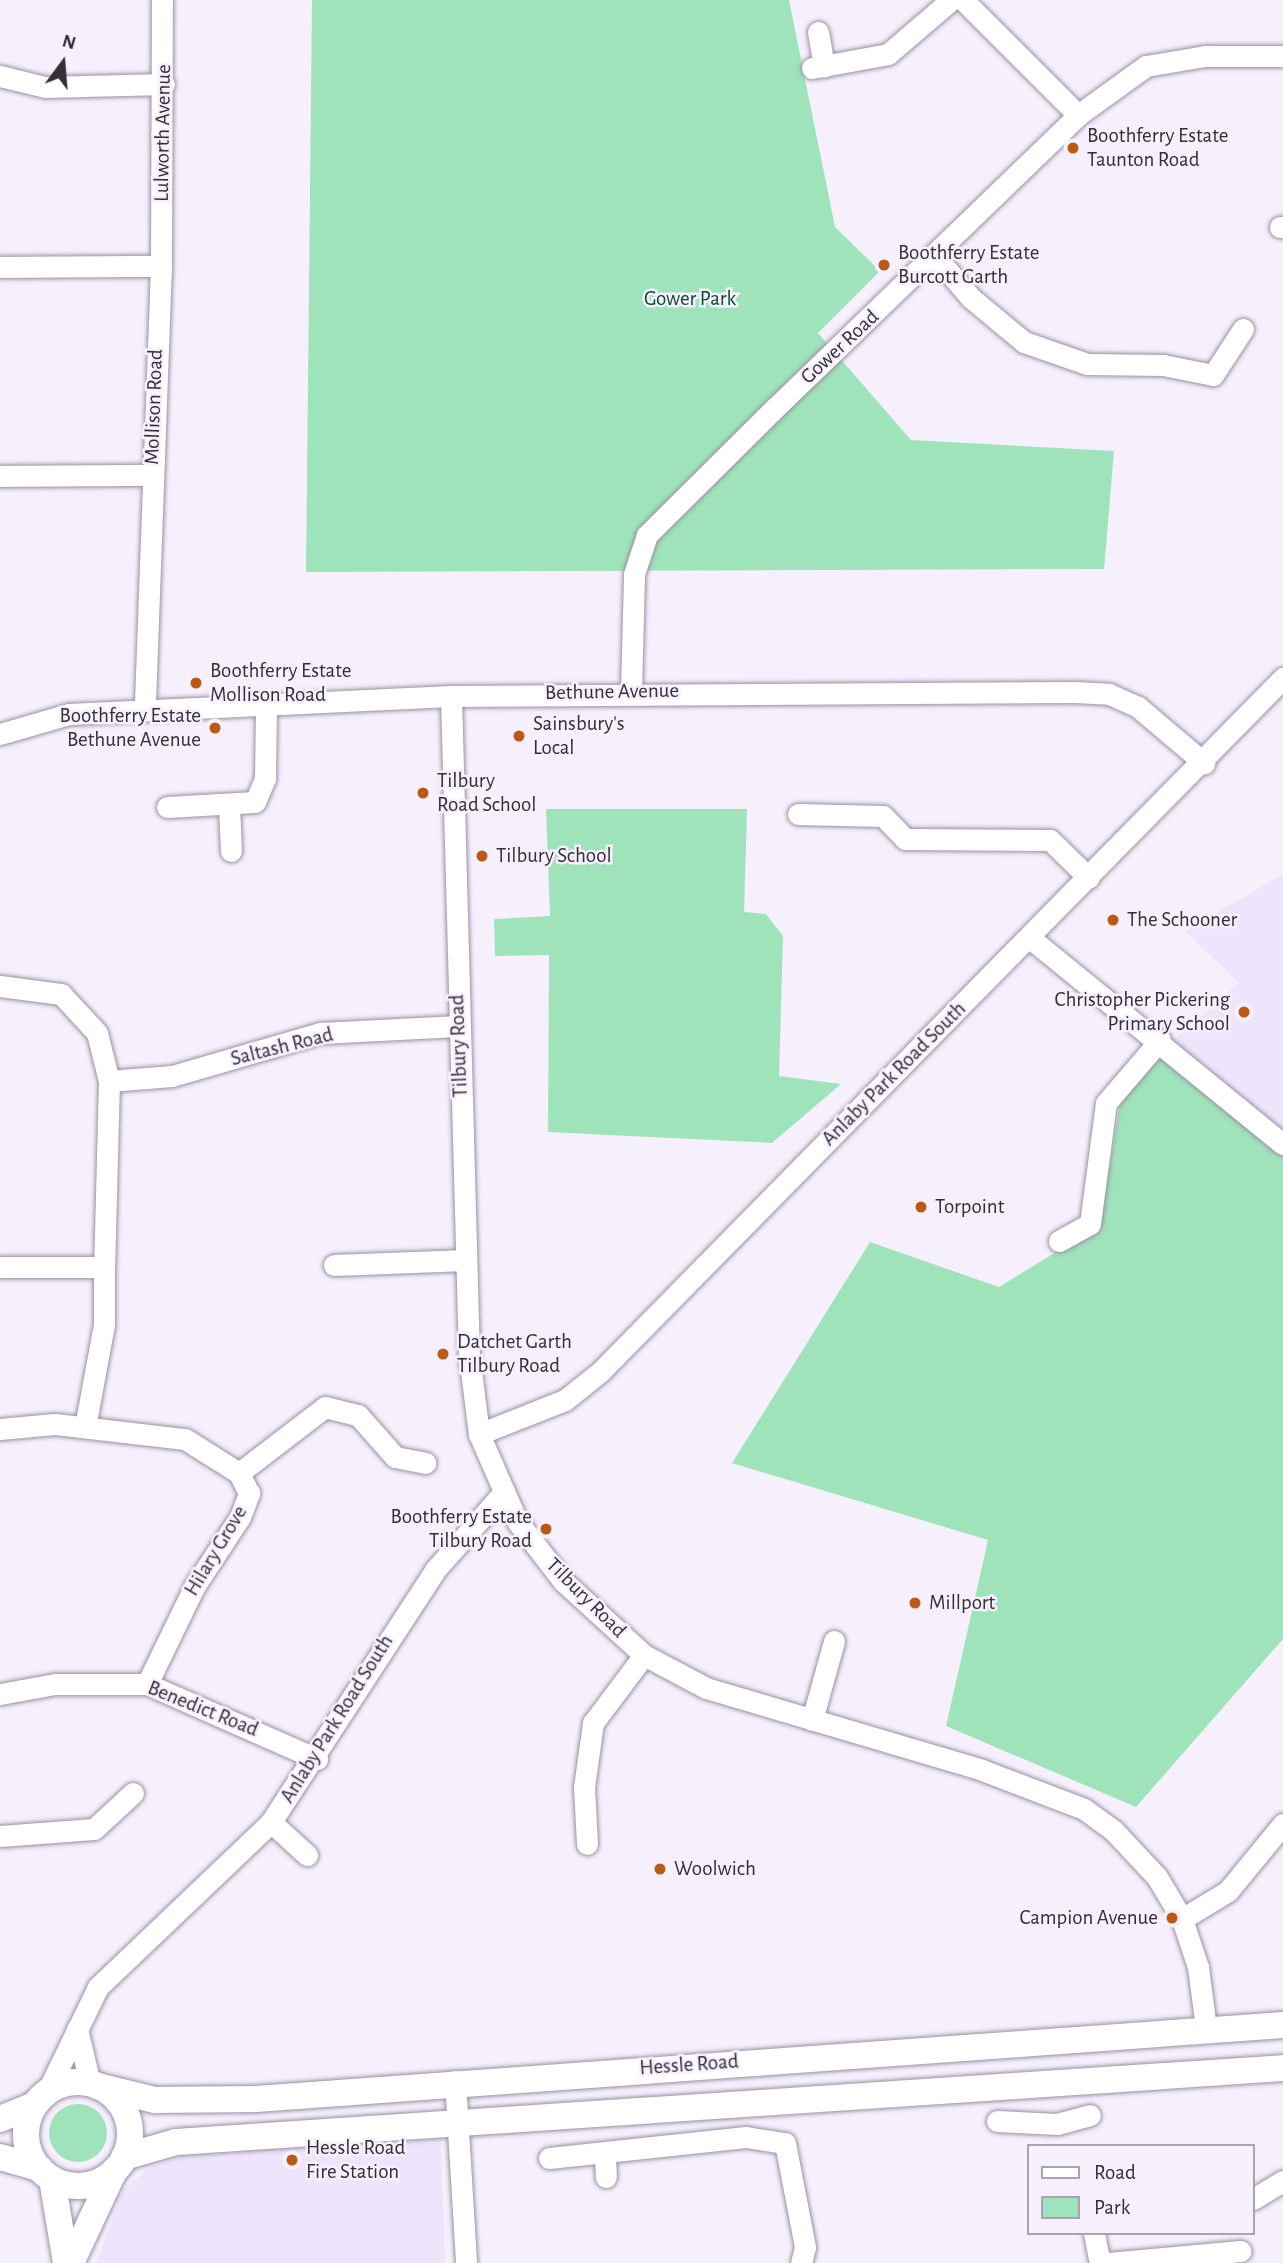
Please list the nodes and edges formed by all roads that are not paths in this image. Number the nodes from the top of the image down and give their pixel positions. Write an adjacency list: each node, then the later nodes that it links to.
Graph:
1 (162, 0): 7 (street, Lulworth Avenue)
2 (951, 0): 4 (street)
3 (963, 0): 8 (street)
4 (818, 32)
5 (1283, 56): 8 (street, Gower Road)
6 (0, 76): 7 (street)
7 (164, 84): 10 (street, Lulworth Avenue)
8 (1078, 115): 9 (street, Gower Road)
9 (936, 257): 12 (street); 16 (street, Gower Road)
10 (161, 266): 11 (street); 13 (street, Mollison Road)
11 (0, 267)
12 (1243, 329)
13 (152, 475): 14 (street); 19 (street, Mollison Road)
14 (0, 476)
15 (1283, 678): 21 (street, Anlaby Park Road South)
16 (631, 691): 17 (street, Bethune Avenue); 21 (street, Bethune Avenue)
17 (451, 696): 18 (street, Bethune Avenue); 29 (street, Tilbury Road)
18 (266, 708): 19 (street, Bethune Avenue); 22 (street)
19 (145, 709): 20 (street, Bethune Avenue)
20 (0, 734)
21 (1205, 763): 26 (street, Anlaby Park Road South)
22 (229, 806): 23 (street); 25 (street)
23 (167, 807)
24 (798, 814): 26 (street)
25 (231, 851)
26 (1088, 878): 27 (street, Anlaby Park Road South)
27 (1030, 938): 30 (street); 40 (street, Anlaby Park Road South)
28 (0, 986): 31 (street)
29 (458, 1026): 31 (street, Saltash Road); 34 (street, Tilbury Road)
30 (1160, 1040): 32 (street); 33 (street)
31 (109, 1081): 37 (street)
32 (1283, 1144)
33 (1059, 1241)
34 (466, 1260): 35 (street); 40 (street, Tilbury Road)
35 (334, 1265)
36 (0, 1267): 37 (street)
37 (104, 1267): 38 (street)
38 (85, 1427): 39 (street); 42 (street)
39 (0, 1429)
40 (480, 1434): 43 (street, Tilbury Road)
41 (425, 1463): 42 (street, Hilary Grove)
42 (239, 1473): 46 (street, Hilary Grove)
43 (503, 1492): 45 (street, Tilbury Road); 49 (street, Anlaby Park Road South)
44 (834, 1641): 48 (street)
45 (644, 1655): 48 (street, Tilbury Road); 54 (street)
46 (148, 1684): 47 (street, Benedict Road); 49 (street, Benedict Road)
47 (0, 1694)
48 (812, 1720): 56 (street, Tilbury Road)
49 (317, 1759): 51 (street, Anlaby Park Road South)
50 (132, 1793): 53 (street)
51 (271, 1822): 55 (street); 58 (street, Anlaby Park Road South)
52 (1283, 1824): 56 (street)
53 (0, 1836)
54 (587, 1844)
55 (307, 1855)
56 (1182, 1919): 59 (street, Tilbury Road)
57 (1283, 2025): 59 (street, Hessle Road)
58 (77, 2029): 62 (street); 63 (street, Anlaby Park Road South)
59 (1206, 2029): 61 (street, Hessle Road)
60 (1283, 2068): 67 (street)
61 (455, 2081): 62 (street, Hessle Road); 67 (street)
62 (94, 2085): 63 (street); 72 (street)
63 (40, 2098): 65 (street); 73 (street)
64 (1090, 2115): 68 (street)
65 (0, 2119)
66 (997, 2121): 68 (street)
67 (457, 2122): 72 (street); 81 (street)
68 (1058, 2135)
69 (605, 2153): 71 (street); 74 (street); 82 (street)
70 (0, 2157): 73 (street)
71 (549, 2158)
72 (119, 2164): 73 (street); 80 (street)
73 (45, 2174): 79 (street)
74 (606, 2177)
75 (1283, 2180): 76 (street)
76 (1255, 2198)
77 (1094, 2235): 83 (street)
78 (1240, 2249): 84 (street)
79 (66, 2263)
80 (71, 2263)
81 (466, 2263)
82 (801, 2263)
83 (1100, 2263)
84 (1108, 2263)

